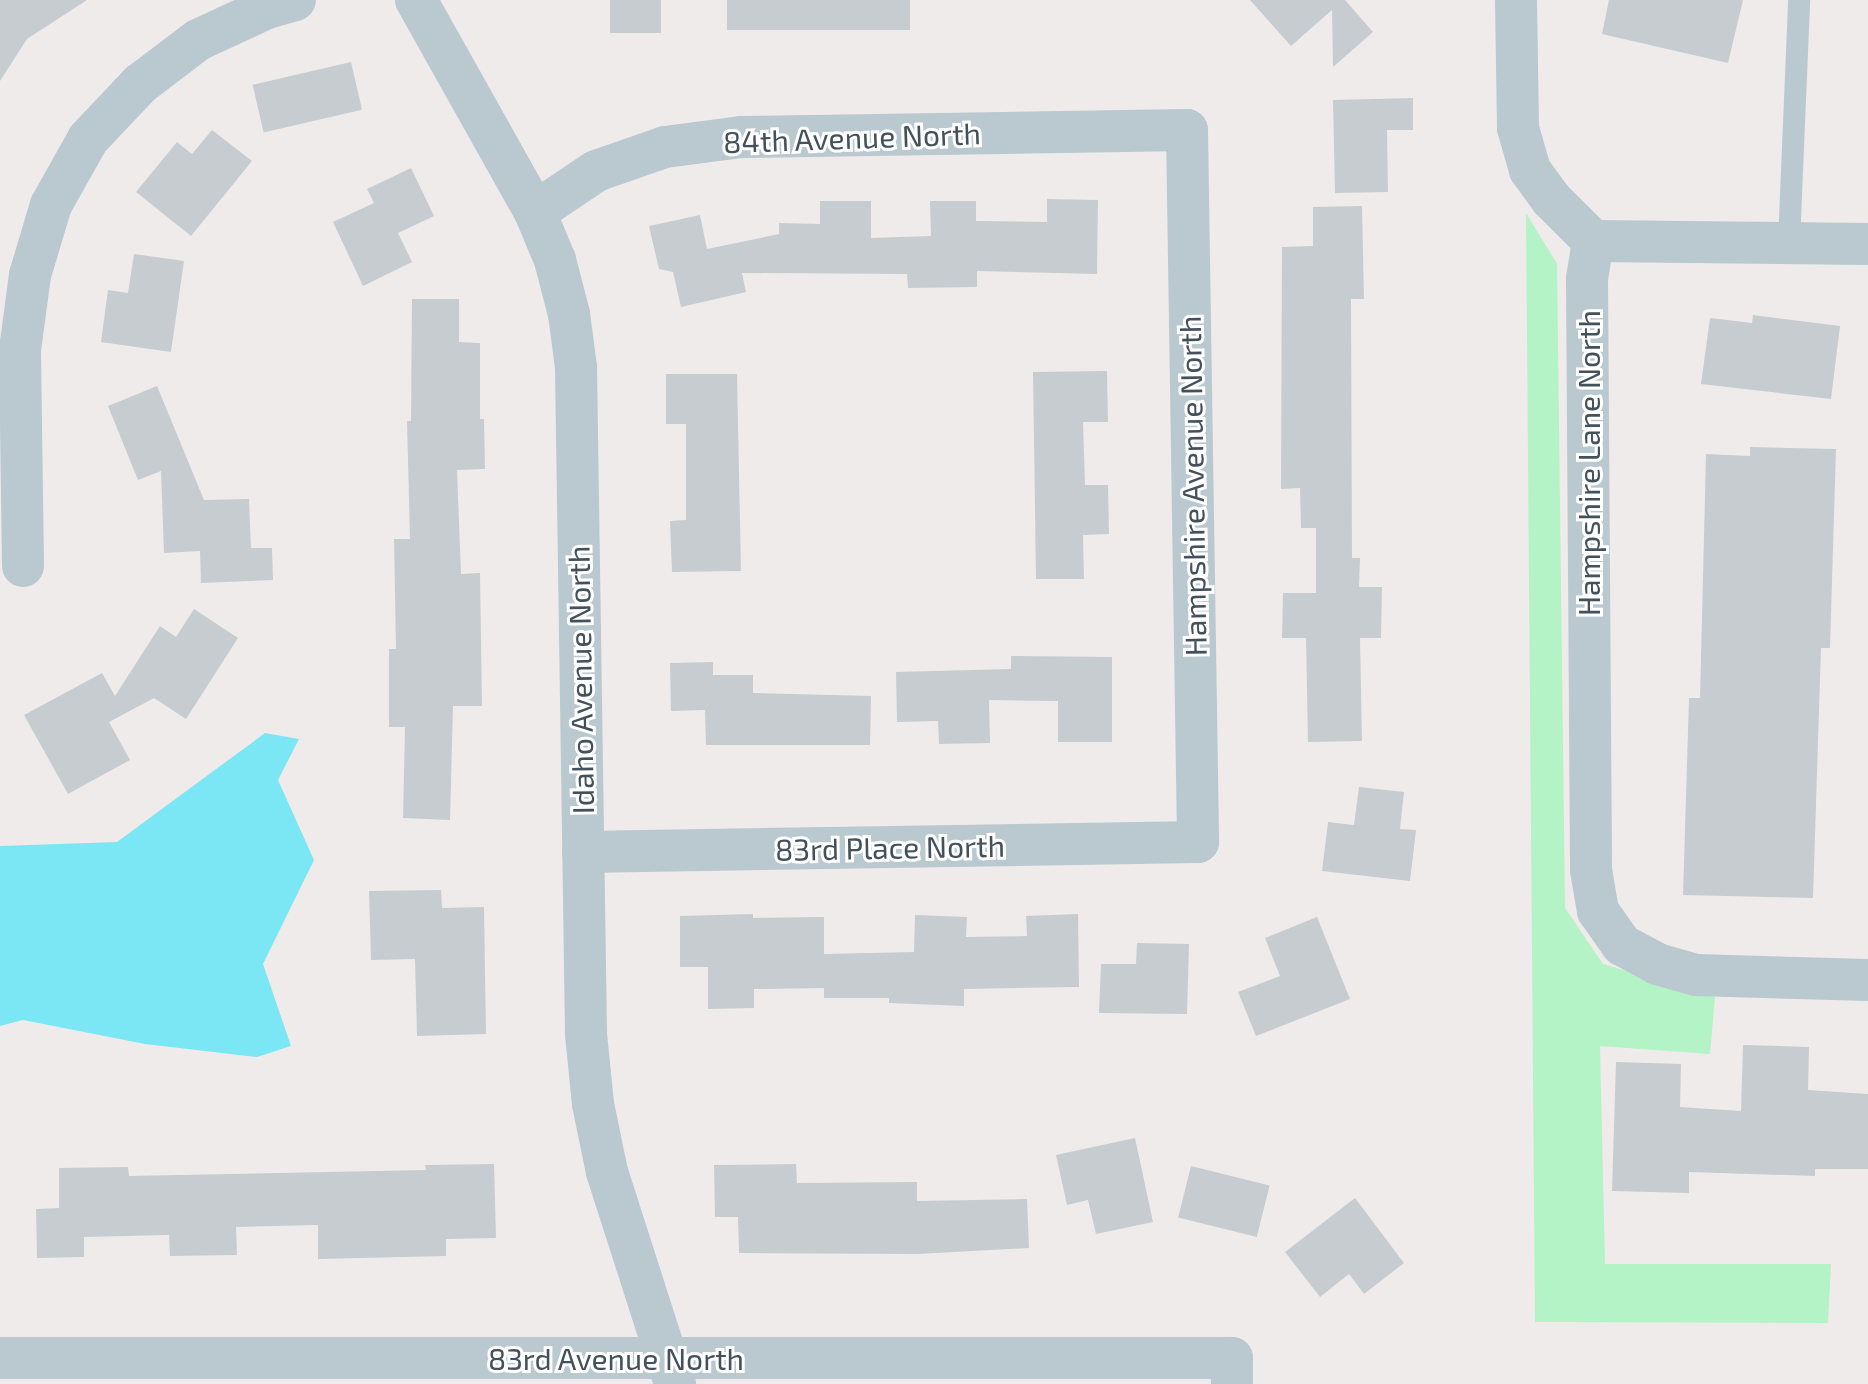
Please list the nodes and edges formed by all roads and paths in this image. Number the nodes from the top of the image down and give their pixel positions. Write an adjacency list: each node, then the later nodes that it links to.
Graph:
1 (295, 0): 10 (street)
2 (416, 0): 6 (street, Idaho Avenue North)
3 (1516, 0): 7 (street)
4 (1799, 0): 8 (lane)
5 (1187, 130): 6 (street, 84th Avenue North); 11 (street, Hampshire Avenue North)
6 (535, 212): 12 (street, Idaho Avenue North)
7 (1593, 241): 8 (street); 13 (street, Hampshire Lane North)
8 (1789, 243): 9 (street)
9 (1868, 244)
10 (23, 566)
11 (1198, 842): 12 (street, 83rd Place North)
12 (583, 852): 15 (street, Idaho Avenue North)
13 (1868, 980)
14 (0, 1358): 15 (street, 83rd Avenue North)
15 (670, 1371): 16 (street, 83rd Avenue North)
16 (1232, 1371)

